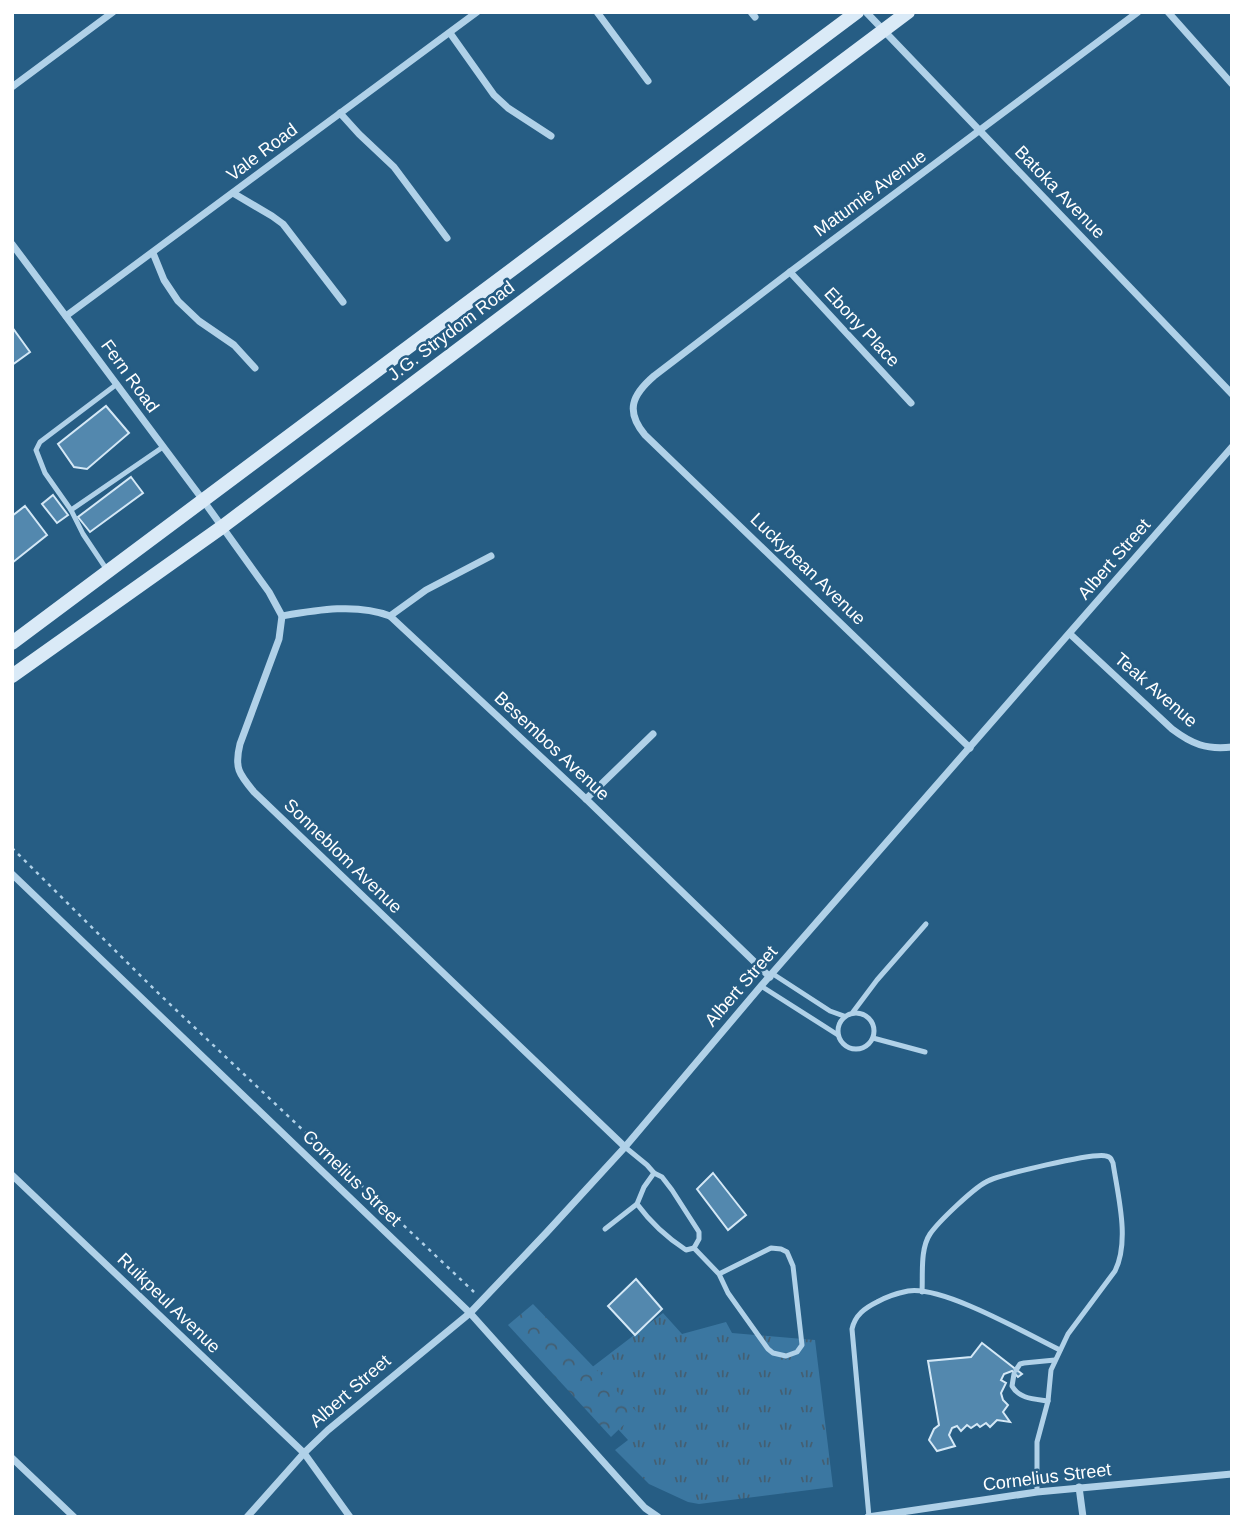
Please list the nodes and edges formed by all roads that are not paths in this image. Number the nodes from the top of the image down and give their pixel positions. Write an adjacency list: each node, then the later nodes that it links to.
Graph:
1 (113, 12): 13 (street)
2 (477, 12): 10 (street, Vale Road)
3 (597, 12): 11 (street)
4 (858, 12): 31 (street, J.G. Strydom Road)
5 (866, 12): 9 (street, Batoka Avenue)
6 (908, 12): 9 (street, J.G. Strydom Road)
7 (1138, 12): 15 (street, Matumie Avenue)
8 (1168, 12): 12 (street)
9 (883, 31): 15 (street, Batoka Avenue); 33 (street, J.G. Strydom Road)
10 (450, 33): 14 (street, Vale Road); 16 (street)
11 (648, 81)
12 (1232, 84)
13 (12, 87)
14 (340, 113): 17 (street, Vale Road); 18 (street)
15 (980, 131): 21 (street, Matumie Avenue); 26 (street, Batoka Avenue)
16 (551, 136)
17 (233, 193): 20 (street, Vale Road); 22 (street)
18 (447, 238)
19 (12, 244): 23 (street, Fern Road)
20 (153, 253): 23 (street, Vale Road); 24 (street)
21 (790, 272): 27 (street, Ebony Place); 28 (street, Matumie Avenue)
22 (343, 302)
23 (66, 316): 25 (street, Fern Road)
24 (255, 368)
25 (117, 384): 29 (street, Fern Road); 32 (lane)
26 (1232, 394)
27 (911, 402)
28 (633, 409): 43 (street, Luckybean Avenue)
29 (163, 447): 31 (street, Fern Road); 32 (lane)
30 (1232, 447): 38 (street, Albert Street)
31 (203, 500): 33 (street, Fern Road); 35 (street, J.G. Strydom Road)
32 (71, 510): 35 (lane)
33 (222, 527): 36 (street); 40 (street, J.G. Strydom Road)
34 (491, 556): 37 (street)
35 (108, 573): 39 (street, J.G. Strydom Road)
36 (282, 616): 37 (street); 54 (street, Sonneblom Avenue)
37 (390, 616): 44 (street, Besembos Avenue)
38 (1070, 634): 42 (street, Teak Avenue); 43 (street, Albert Street)
39 (12, 643)
40 (12, 676)
41 (653, 734): 44 (street)
42 (1232, 747)
43 (970, 748): 47 (street, Albert Street)
44 (586, 799): 47 (street, Besembos Avenue)
45 (12, 874): 62 (street, Cornelius Street)
46 (926, 924): 49 (lane)
47 (771, 975): 48 (street, Albert Street); 50 (lane)
48 (761, 986): 51 (lane); 54 (street, Albert Street)
49 (853, 1012): 50 (lane); 52 (lane)
50 (844, 1016): 51 (lane)
51 (838, 1035): 52 (lane)
52 (873, 1038): 53 (lane)
53 (925, 1052)
54 (625, 1147): 55 (lane); 62 (street, Albert Street)
55 (654, 1173): 57 (lane); 59 (lane)
56 (12, 1175): 66 (street, Ruikpeul Avenue)
57 (637, 1204): 58 (lane); 59 (lane)
58 (606, 1228)
59 (694, 1248): 60 (lane)
60 (719, 1274): 60 (lane)
61 (922, 1292): 63 (lane); 63 (lane); 75 (lane)
62 (470, 1313): 66 (street, Albert Street); 74 (street, Cornelius Street)
63 (1060, 1350): 64 (lane)
64 (1055, 1360): 65 (lane); 65 (lane)
65 (1048, 1401): 70 (lane)
66 (304, 1453): 72 (street, Albert Street); 73 (street, Ruikpeul Avenue)
67 (12, 1458): 71 (street)
68 (1232, 1474): 69 (street, Cornelius Street)
69 (1079, 1487): 70 (street, Cornelius Street); 76 (street)
70 (1037, 1492): 75 (street, Cornelius Street)
71 (74, 1517)
72 (247, 1517)
73 (350, 1517)
74 (658, 1517)
75 (868, 1517)
76 (1083, 1517)

